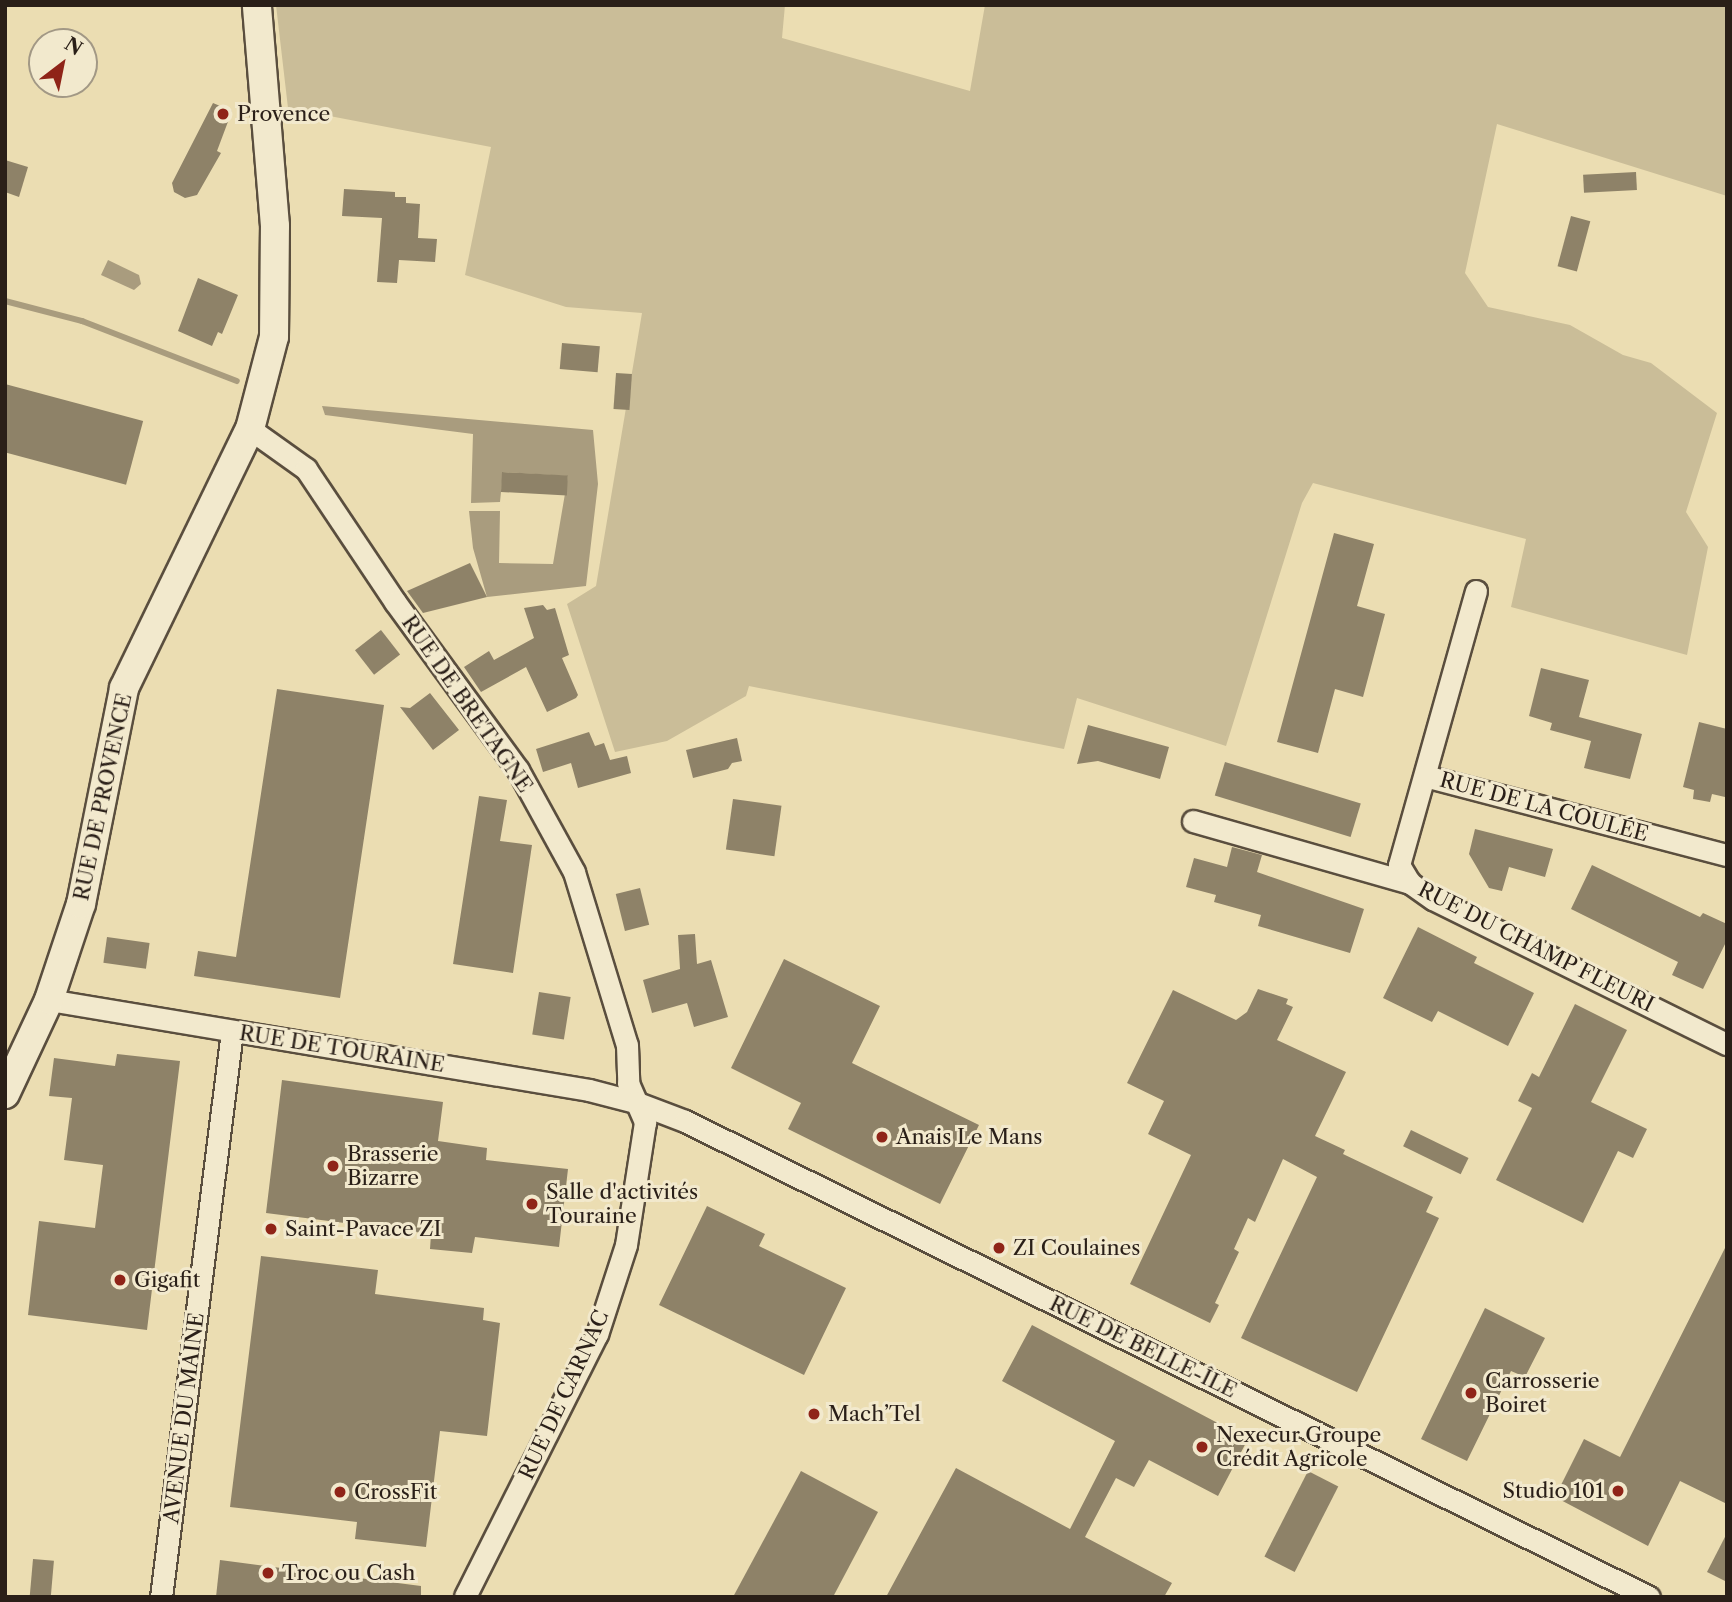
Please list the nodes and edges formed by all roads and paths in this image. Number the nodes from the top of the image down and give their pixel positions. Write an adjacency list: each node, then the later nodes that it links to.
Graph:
1 (257, 5): 2 (street, RUE DE PROVENCE)
2 (250, 429): 8 (street, RUE DE PROVENCE); 12 (street, RUE DE BRETAGNE)
3 (1476, 591): 4 (street, RUE DE LA COULÉE)
4 (1424, 776): 6 (street, RUE DE LA COULÉE); 7 (street, RUE DU CHAMP FLEURI)
5 (1193, 821): 7 (street)
6 (1727, 855)
7 (1410, 883): 10 (street, RUE DU CHAMP FLEURI)
8 (49, 1000): 9 (street, RUE DE TOURAINE); 11 (street, RUE DE PROVENCE)
9 (232, 1031): 12 (street, RUE DE TOURAINE); 13 (street, AVENUE DU MAINE)
10 (1727, 1044)
11 (5, 1094)
12 (635, 1102): 14 (street, RUE DE CARNAC); 15 (street, RUE DE BELLE-ÎLE)
13 (162, 1597)
14 (465, 1597)
15 (1649, 1597)

